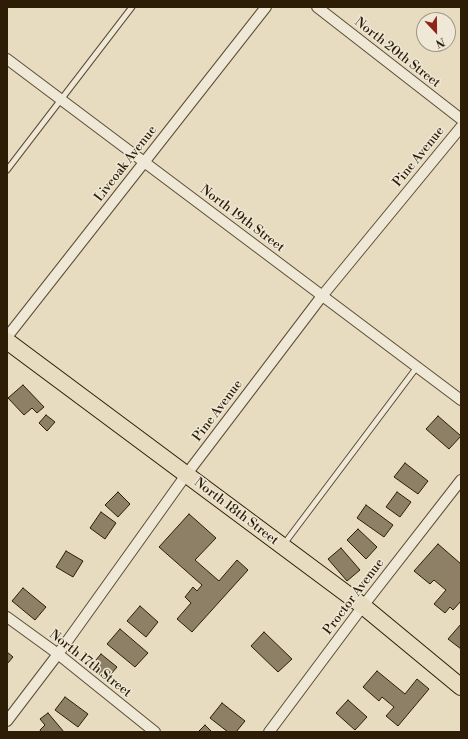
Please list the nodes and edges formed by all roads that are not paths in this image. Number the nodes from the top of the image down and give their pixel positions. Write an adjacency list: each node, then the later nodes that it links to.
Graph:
1 (132, 7): 5 (lane)
2 (266, 7): 8 (street, Liveoak Avenue)
3 (317, 7): 6 (street, North 20th Street)
4 (7, 59): 5 (street, North 19th Street)
5 (61, 100): 8 (street, North 19th Street); 9 (lane)
6 (461, 119)
7 (461, 127): 10 (street, Pine Avenue)
8 (144, 162): 10 (street, North 19th Street); 11 (street, Liveoak Avenue)
9 (7, 170)
10 (322, 296): 13 (street, North 19th Street); 15 (street, Pine Avenue)
11 (7, 337)
12 (7, 341): 15 (main road, North 18th Street)
13 (417, 367): 14 (street, North 19th Street); 17 (lane)
14 (461, 400)
15 (186, 475): 17 (main road, North 18th Street); 20 (street, Pine Avenue)
16 (461, 480): 18 (street, Proctor Avenue)
17 (282, 546): 18 (main road, North 18th Street)
18 (362, 606): 21 (main road, North 18th Street); 24 (street, Proctor Avenue)
19 (7, 617): 20 (street, North 17th Street)
20 (58, 654): 22 (street, Pine Avenue); 23 (street, North 17th Street)
21 (458, 682)
22 (7, 720)
23 (155, 732)
24 (269, 732)

